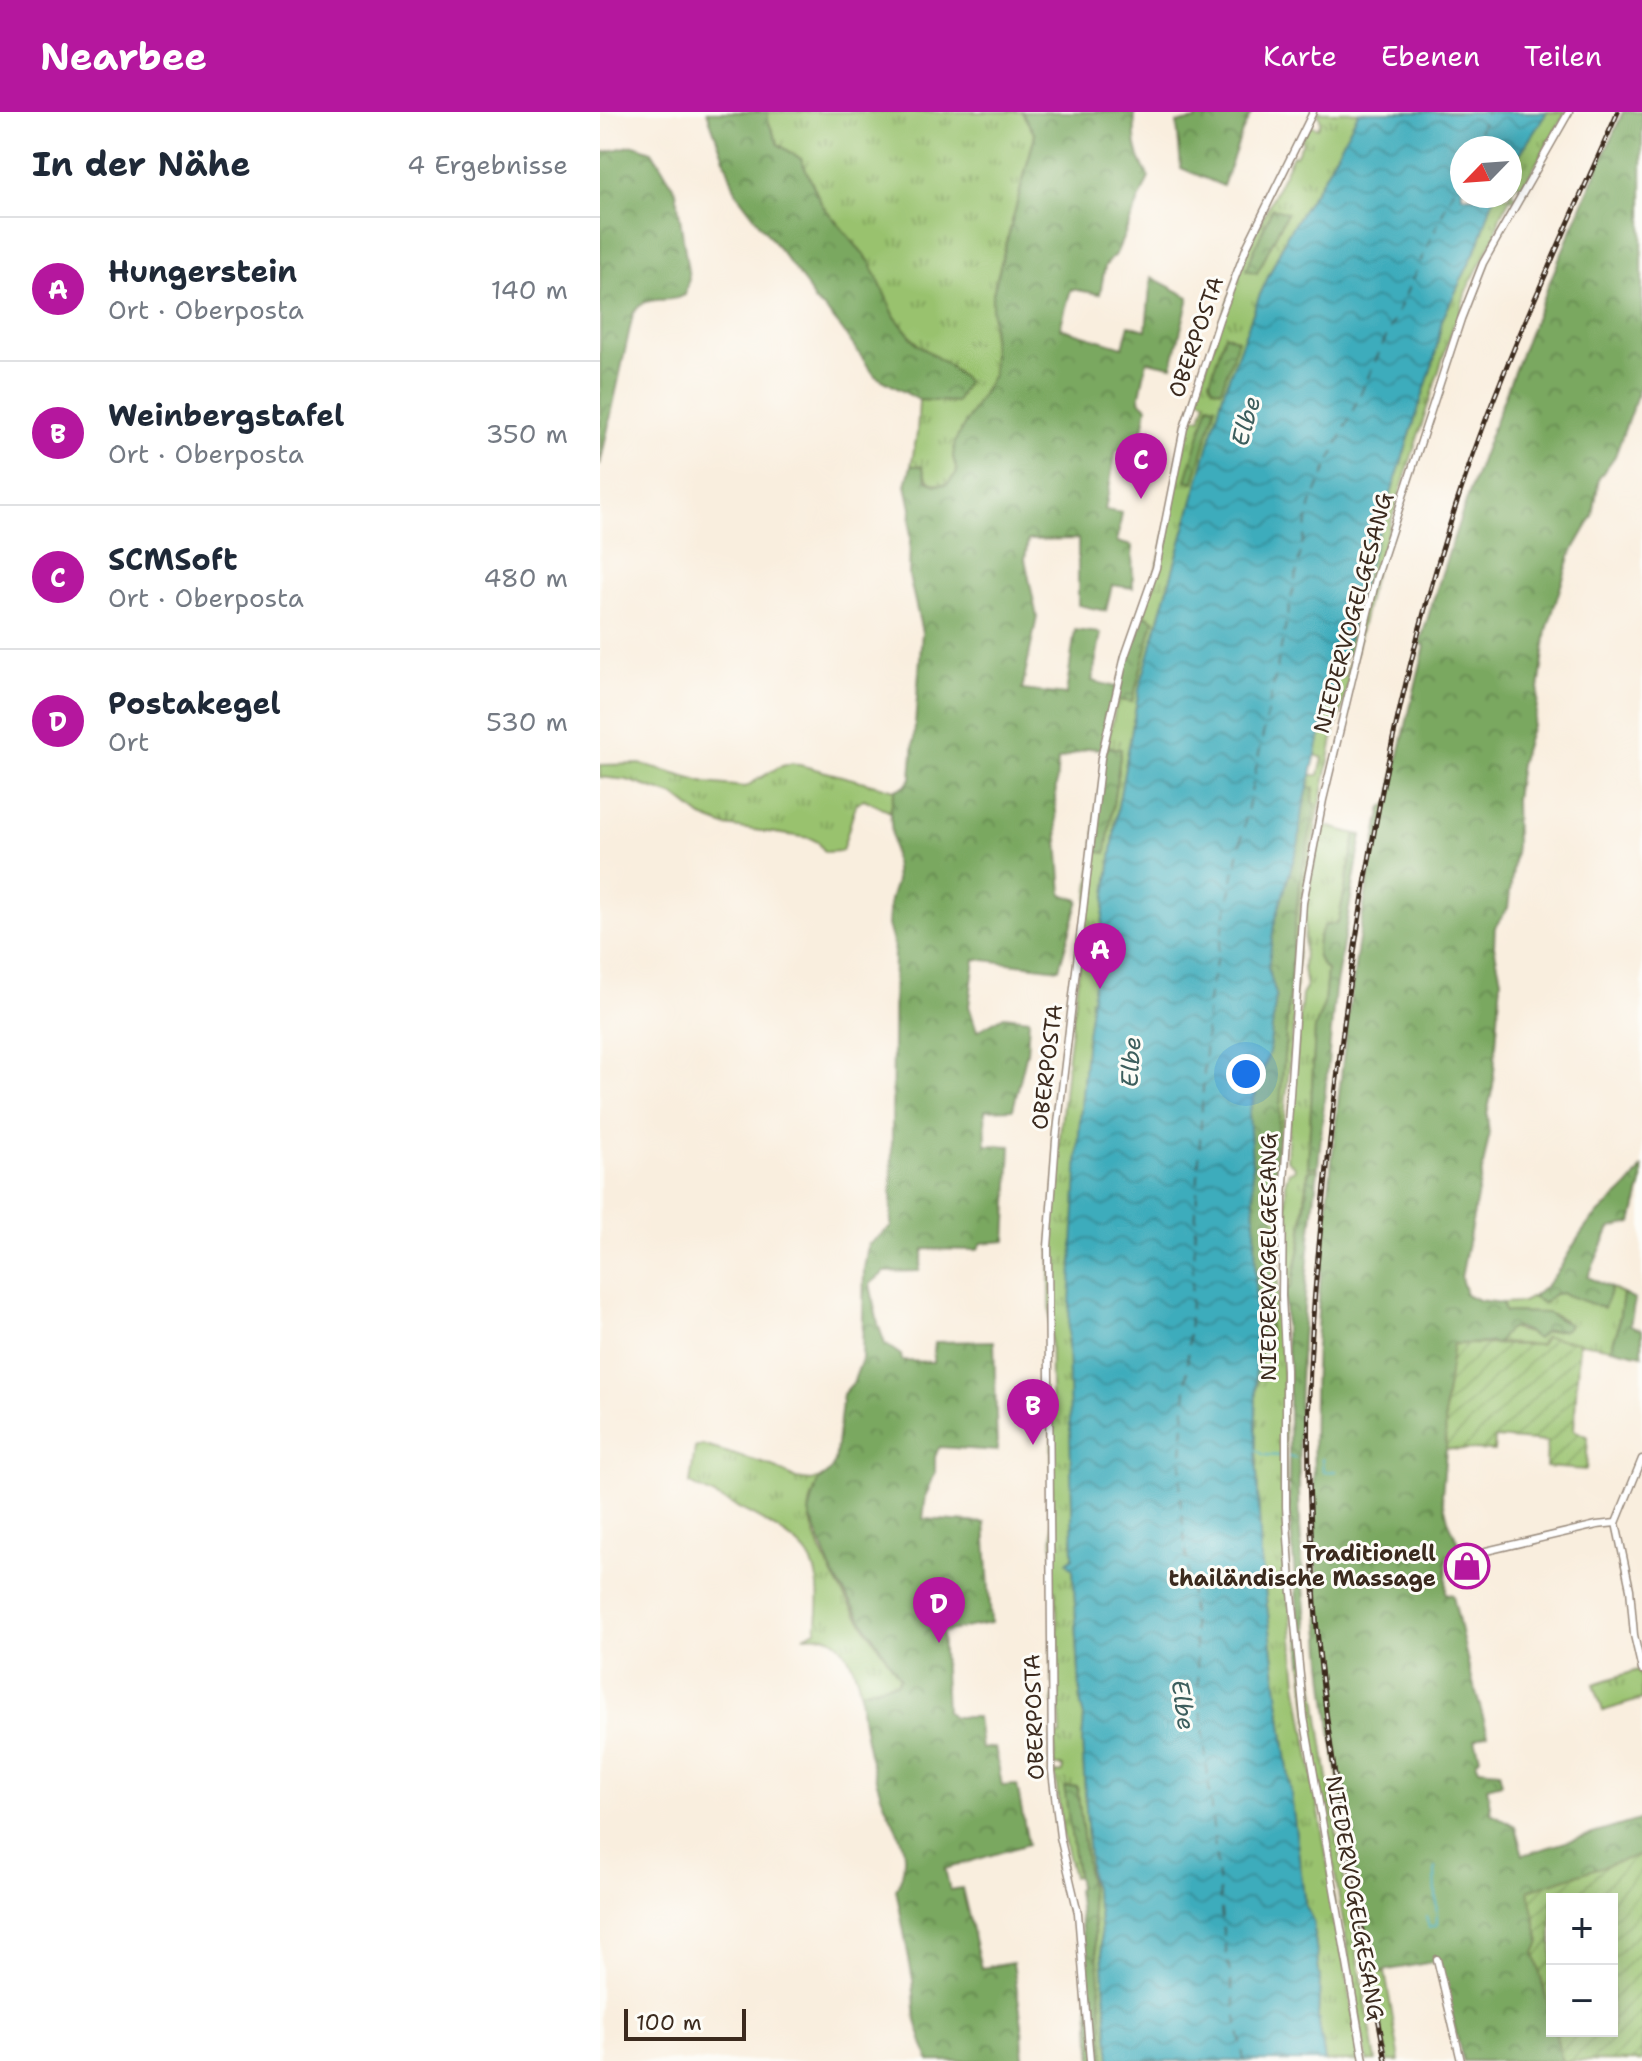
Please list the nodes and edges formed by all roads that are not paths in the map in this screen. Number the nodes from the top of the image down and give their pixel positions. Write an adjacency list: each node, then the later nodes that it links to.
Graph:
1 (1313, 112): 8 (street, OBERPOSTA)
2 (1569, 112): 9 (street, NIEDERVOGELGESANG)
3 (1642, 1459): 4 (street)
4 (1616, 1523): 5 (street); 6 (street)
5 (1486, 1551)
6 (1641, 1665)
7 (1437, 1959): 10 (street)
8 (1090, 2061)
9 (1364, 2061)
10 (1461, 2061)

